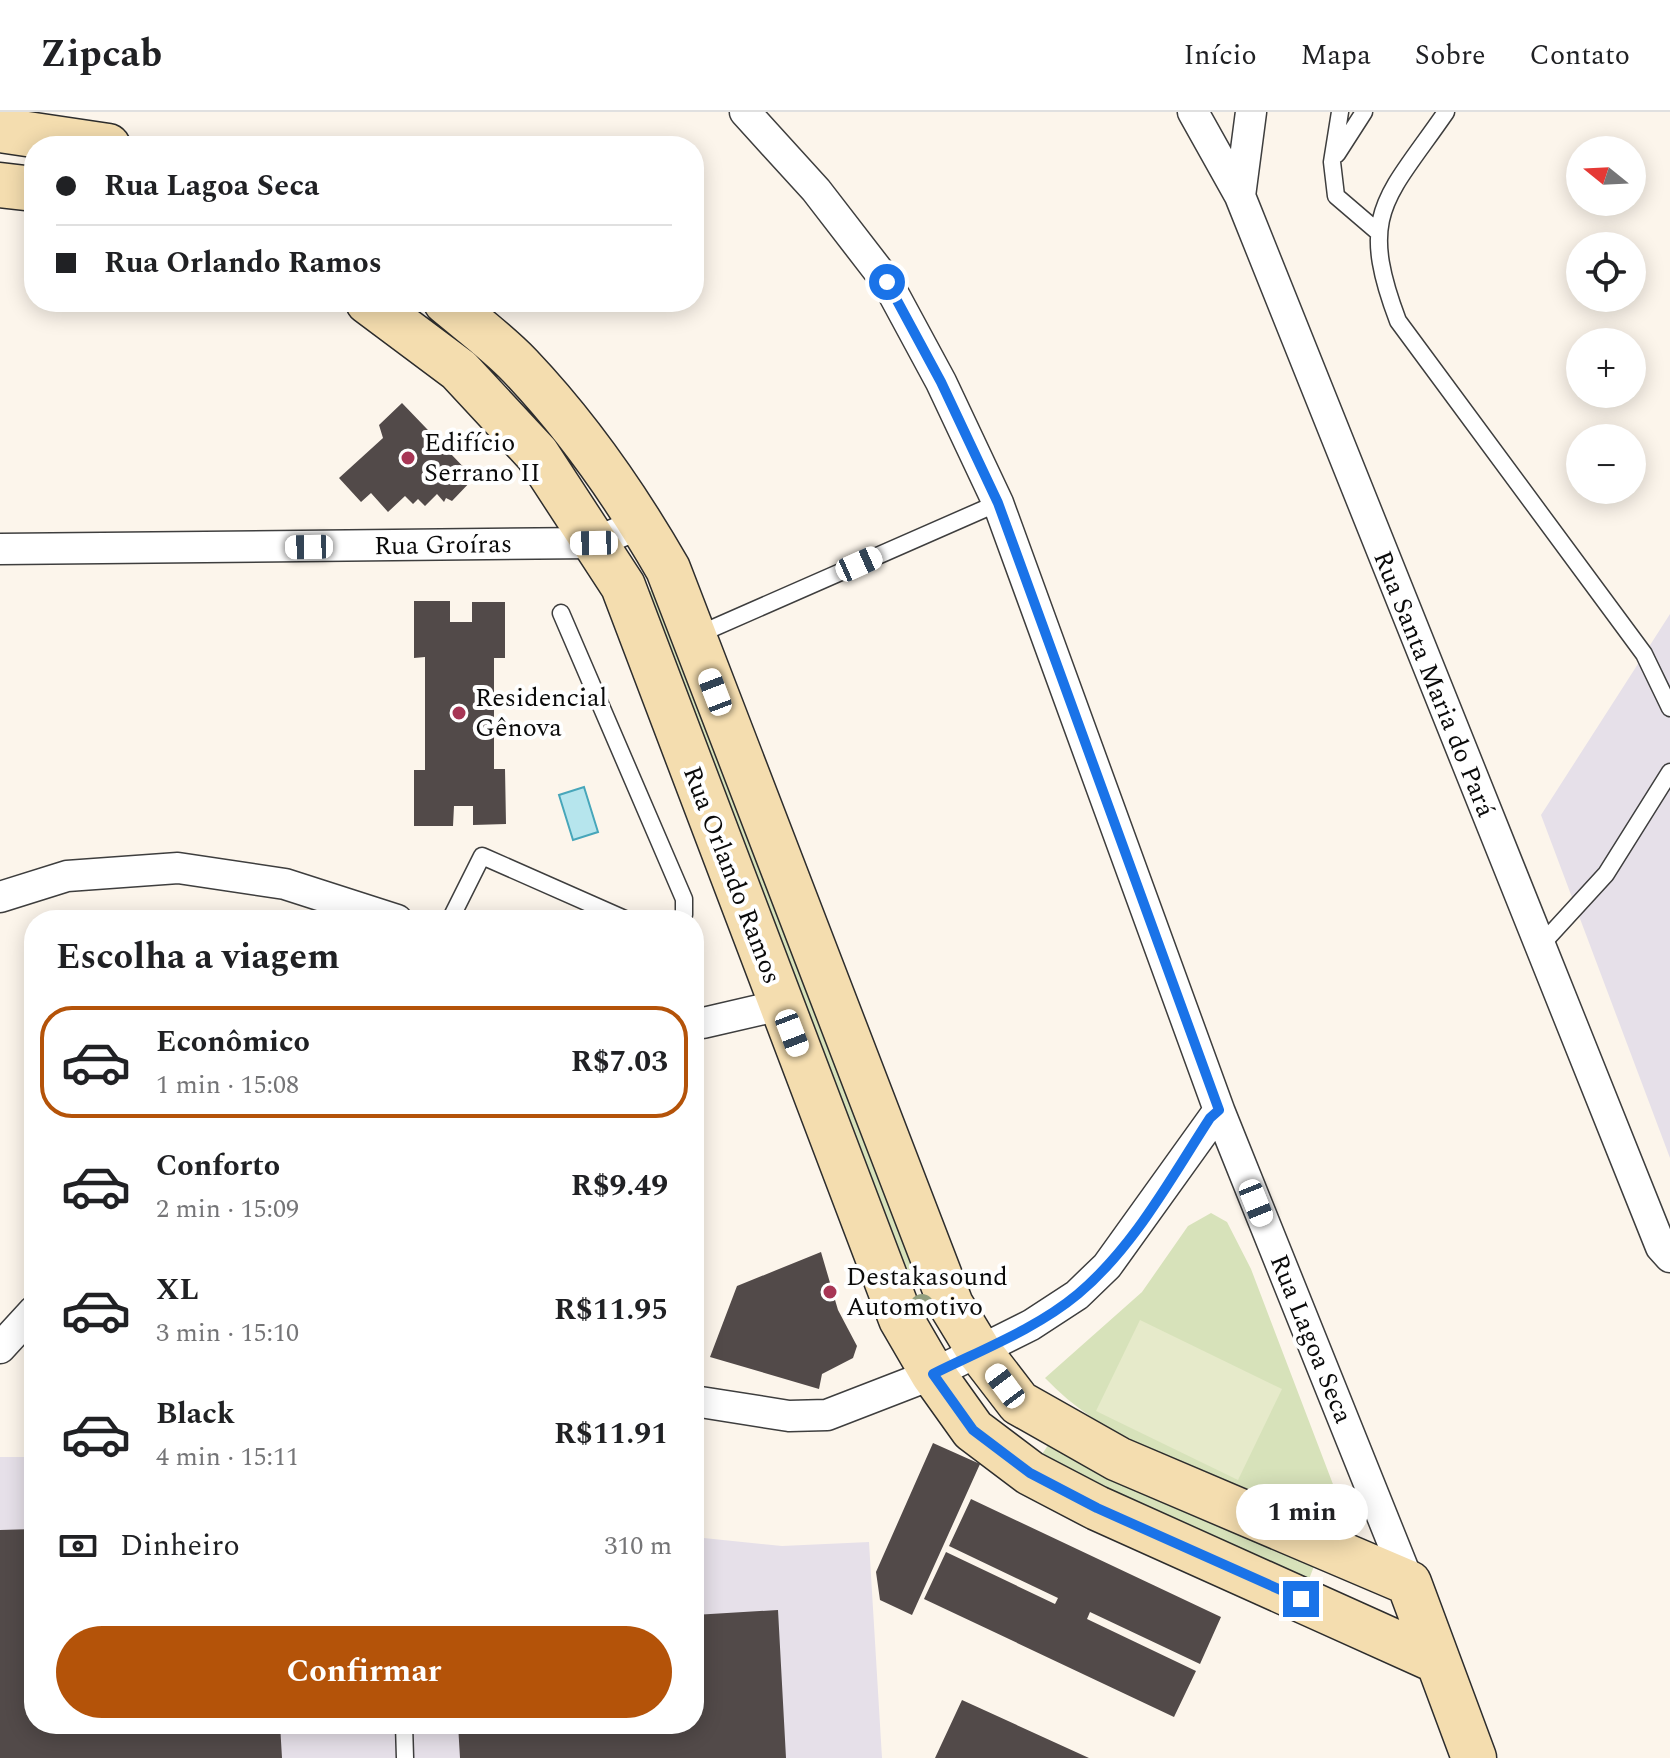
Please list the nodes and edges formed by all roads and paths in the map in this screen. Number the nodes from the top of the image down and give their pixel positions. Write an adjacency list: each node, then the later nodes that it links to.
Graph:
1 (745, 112): 16 (street, Rua Lagoa Seca)
2 (1193, 112): 12 (street, Rua Santa Maria do Pará)
3 (1251, 112): 12 (street)
4 (1340, 112): 9 (lane)
5 (1364, 112): 9 (lane)
6 (1446, 112): 13 (lane)
7 (0, 130): 8 (street)
8 (40, 136)
9 (1332, 162): 13 (lane)
10 (0, 185): 11 (street)
11 (24, 188)
12 (1240, 196): 29 (street, Rua Santa Maria do Pará)
13 (1378, 232): 22 (lane)
14 (381, 312): 18 (street, Rua Orlando Ramos)
15 (458, 312): 17 (street, Rua Orlando Ramos)
16 (998, 503): 21 (lane); 32 (street, Rua Lagoa Seca)
17 (641, 523): 18 (street, Rua Groíras); 21 (street, Rua Orlando Ramos)
18 (594, 543): 19 (street, Rua Groíras); 30 (street, Rua Orlando Ramos)
19 (0, 549)
20 (561, 613): 28 (lane)
21 (694, 637): 36 (street, Rua Orlando Ramos)
22 (1670, 708)
23 (1670, 772): 29 (lane)
24 (0, 897): 25 (street)
25 (366, 910)
26 (455, 910): 27 (lane)
27 (604, 910)
28 (684, 910)
29 (1540, 946): 33 (street, Rua Santa Maria do Pará)
30 (781, 1005): 31 (street); 37 (street, Rua Orlando Ramos)
31 (704, 1023)
32 (1219, 1110): 36 (street); 39 (street, Rua Lagoa Seca)
33 (1670, 1257)
34 (24, 1322): 35 (street)
35 (0, 1348)
36 (979, 1351): 37 (street); 39 (street, Rua Orlando Ramos)
37 (933, 1374): 38 (street); 40 (street, Rua Orlando Ramos)
38 (704, 1403)
39 (1409, 1583): 40 (street, Rua Lagoa Seca)
40 (1437, 1661): 43 (street, Rua Lagoa Seca)
41 (404, 1734): 42 (lane)
42 (405, 1758)
43 (1474, 1758)

